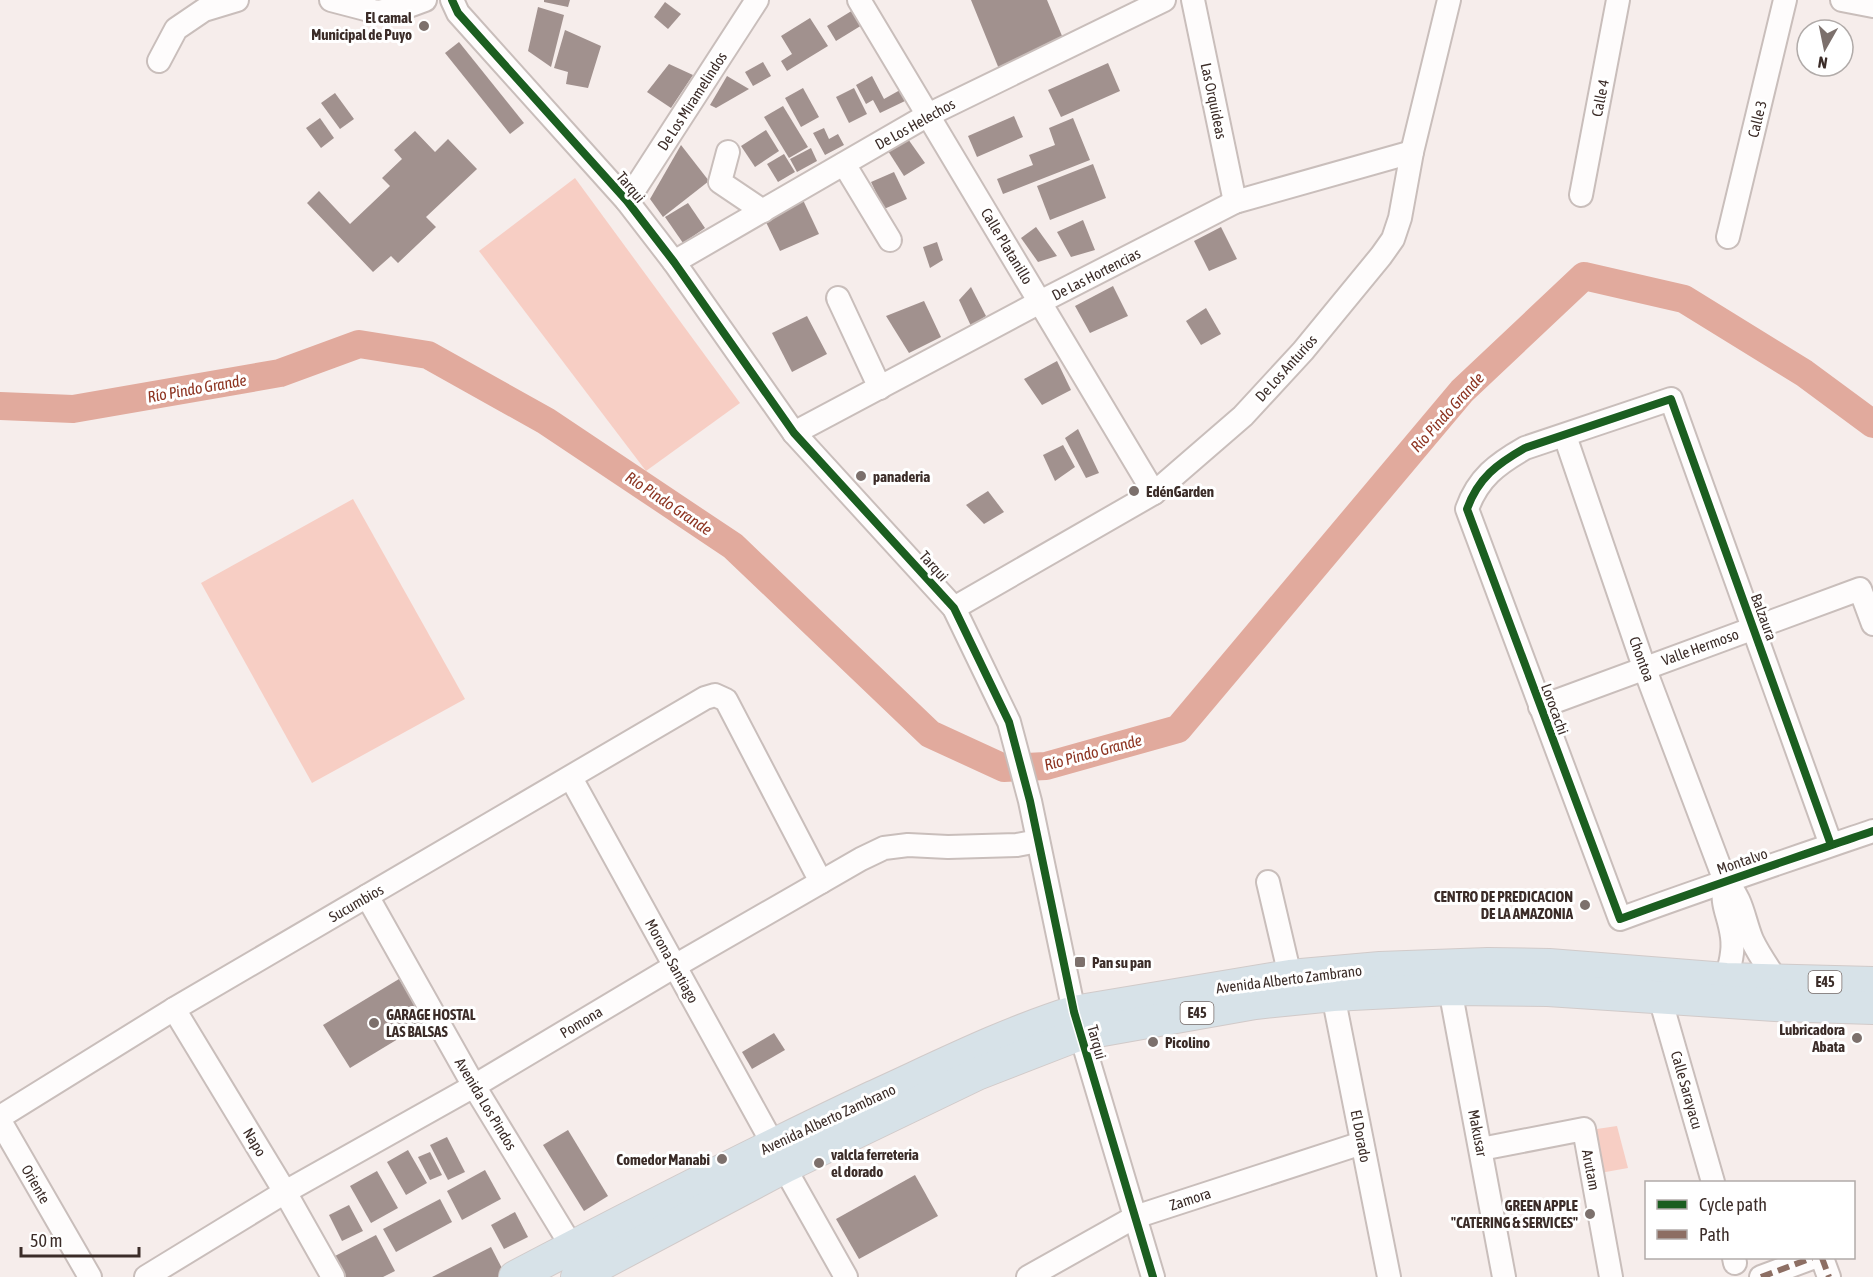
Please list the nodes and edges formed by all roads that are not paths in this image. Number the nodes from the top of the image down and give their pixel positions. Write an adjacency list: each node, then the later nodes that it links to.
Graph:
1 (237, 0): 14 (street)
2 (331, 0): 3 (street)
3 (425, 0)
4 (452, 0): 20 (street, Tarqui)
5 (757, 0): 20 (street, De Los Miramelindos)
6 (859, 0): 15 (street, Calle Platanillo)
7 (1164, 0): 15 (street, De Los Helechos)
8 (1193, 0): 21 (street, Las Orquideas)
9 (1449, 0): 17 (street, De Los Anturios)
10 (1618, 0): 19 (street, Calle 4)
11 (1785, 0): 23 (street, Calle 3)
12 (1842, 0): 13 (street)
13 (1873, 6)
14 (159, 61)
15 (928, 115): 18 (street, De Los Helechos); 27 (street, Calle Platanillo)
16 (728, 152): 22 (street)
17 (1412, 152): 21 (street, De Las Hortencias); 31 (street, De Los Anturios)
18 (844, 164): 22 (street, De Los Helechos); 24 (street)
19 (1581, 195)
20 (627, 201): 25 (street, Tarqui)
21 (1235, 202): 27 (street, De Las Hortencias)
22 (763, 211): 25 (street, De Los Helechos)
23 (1728, 237)
24 (890, 240)
25 (674, 262): 29 (street, Tarqui)
26 (838, 298): 28 (street)
27 (1040, 302): 28 (street, De Las Hortencias); 31 (street, Calle Platanillo)
28 (880, 388): 29 (street, De Las Hortencias)
29 (794, 434): 32 (street, Tarqui)
30 (1565, 436): 34 (street, Balzaura); 35 (street, Chontoa); 36 (street, Lorocachi)
31 (1154, 493): 32 (street, De Los Anturios)
32 (954, 608): 39 (street, Tarqui)
33 (1873, 624): 34 (street, Valle Hermoso)
34 (1753, 627): 35 (street, Valle Hermoso); 40 (street, Balzaura)
35 (1644, 667): 36 (street, Valle Hermoso); 41 (street, Chontoa)
36 (1540, 707): 45 (street, Lorocachi)
37 (570, 778): 42 (street, Sucumbios); 44 (street, Sucumbios); 46 (street, Morona Santiago)
38 (1873, 831): 40 (street, Montalvo)
39 (1038, 841): 42 (street, Pomona); 56 (street, Tarqui)
40 (1831, 845): 41 (street, Montalvo)
41 (1725, 880): 45 (street, Montalvo); 48 (street, Chontoa); 49 (street, Chontoa)
42 (821, 882): 46 (street, Pomona)
43 (1268, 882): 47 (street)
44 (367, 896): 55 (street, Sucumbios); 57 (street, Avenida Los Pindos)
45 (1620, 919)
46 (675, 966): 57 (street, Pomona); 61 (street, Morona Santiago)
47 (1290, 976): 48 (highway, Avenida Alberto Zambrano / E45); 56 (highway, Avenida Alberto Zambrano / E45)
48 (1726, 979): 49 (highway, Avenida Alberto Zambrano / E45)
49 (1777, 981): 50 (highway, Avenida Alberto Zambrano / E45)
50 (1873, 983)
51 (1450, 989): 52 (highway, Avenida Alberto Zambrano / E45); 53 (highway, Avenida Alberto Zambrano / E45); 60 (street, Makusar)
52 (1333, 995): 56 (highway, Avenida Alberto Zambrano / E45); 59 (street, El Dorado)
53 (1660, 998): 54 (highway, Avenida Alberto Zambrano / E45); 62 (street, Calle Sarayacu)
54 (1873, 1008)
55 (174, 1009): 58 (street, Sucumbios); 63 (street, Napo)
56 (1077, 1023): 61 (highway, Avenida Alberto Zambrano / E45); 64 (street, Tarqui)
57 (474, 1086): 63 (street, Pomona); 67 (street, Avenida Los Pindos)
58 (0, 1119): 68 (street, Oriente)
59 (1362, 1143): 64 (street, Zamora); 75 (street, El Dorado)
60 (1481, 1149): 76 (street, Makusar); 77 (street, Arutam)
61 (778, 1155): 67 (highway, Avenida Alberto Zambrano / E45); 72 (street, Morona Santiago)
62 (1713, 1181)
63 (285, 1192): 69 (street, Pomona); 70 (street, Napo)
64 (1135, 1217): 73 (street, Zamora); 74 (street, Tarqui)
65 (1807, 1259): 78 (street)
66 (1823, 1259): 79 (street)
67 (582, 1268): 71 (highway, Avenida Alberto Zambrano / E45)
68 (90, 1277)
69 (146, 1277)
70 (333, 1277)
71 (515, 1277)
72 (846, 1277)
73 (1028, 1277)
74 (1153, 1277)
75 (1389, 1277)
76 (1504, 1277)
77 (1611, 1277)
78 (1761, 1277)
79 (1829, 1277)

